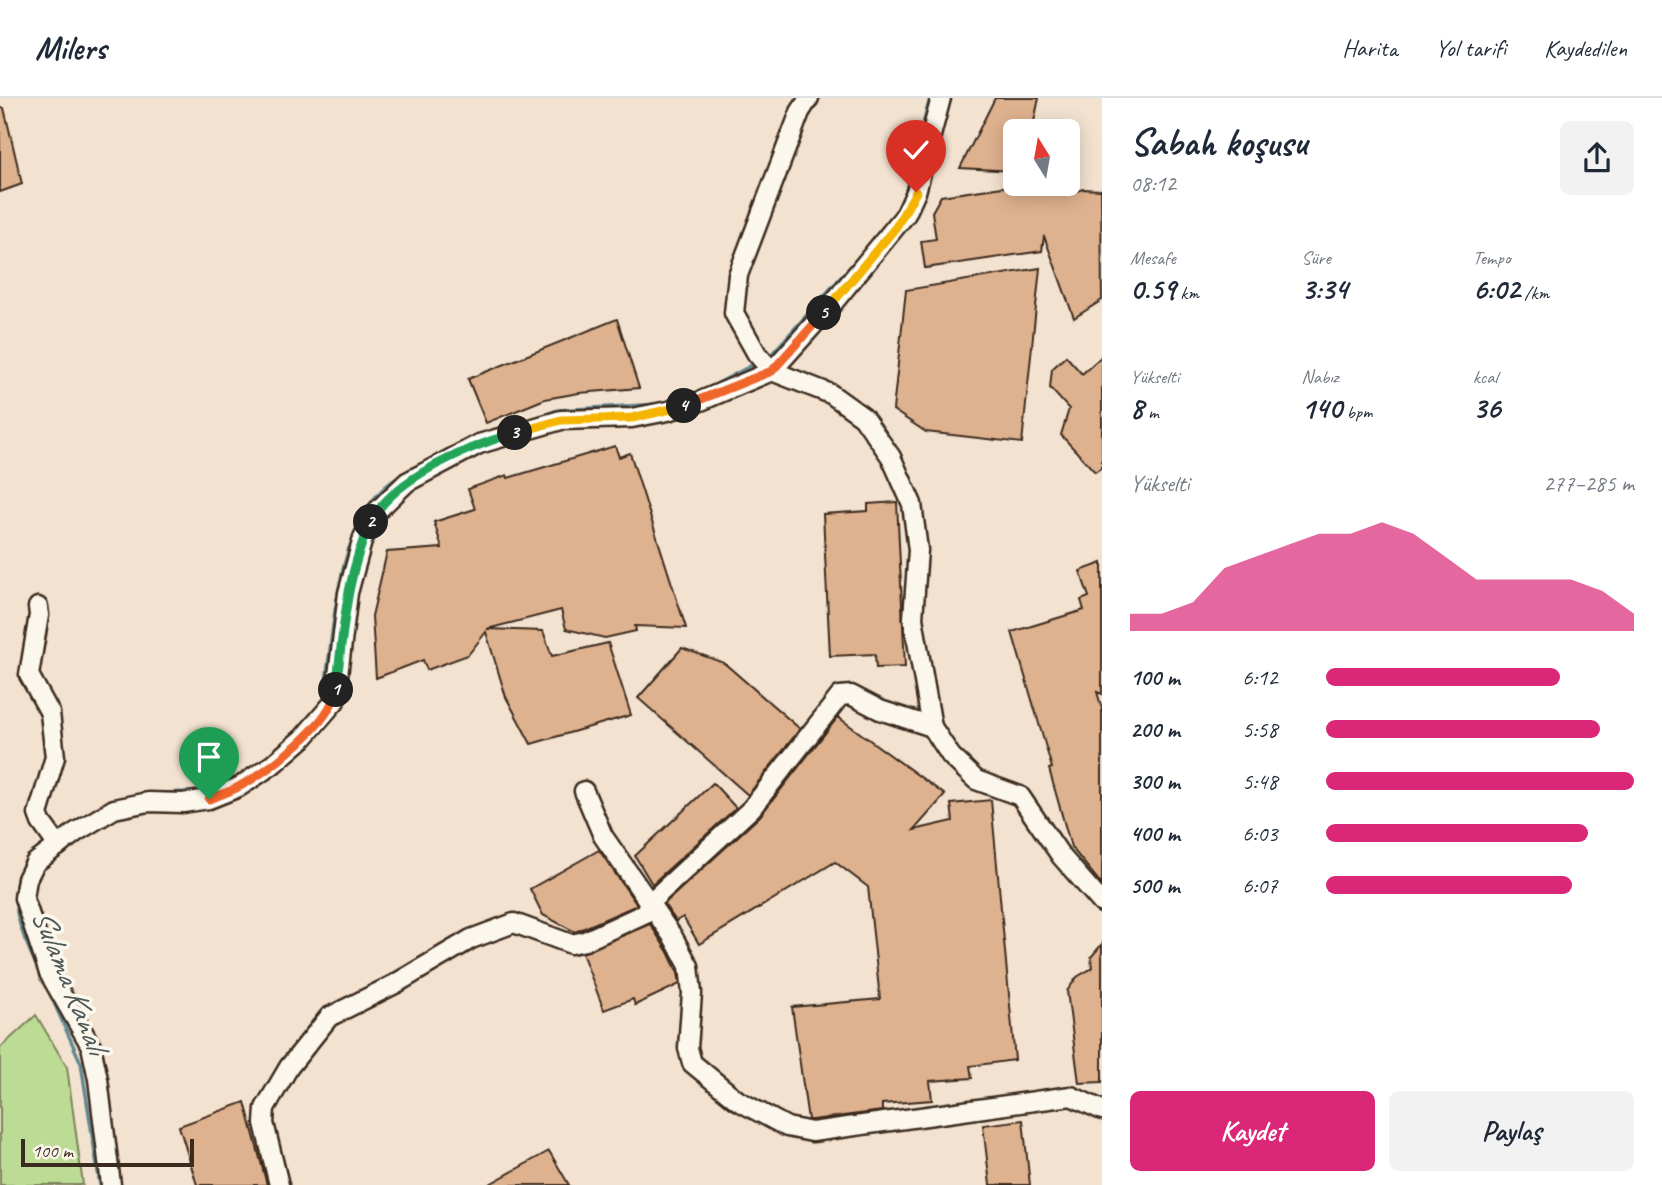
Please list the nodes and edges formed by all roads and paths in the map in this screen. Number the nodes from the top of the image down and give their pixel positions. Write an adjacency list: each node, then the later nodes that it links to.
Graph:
1 (808, 98): 3 (street)
2 (942, 98): 3 (street)
3 (772, 371): 5 (street); 7 (street)
4 (37, 607): 7 (street)
5 (932, 727): 8 (street); 9 (street)
6 (584, 791): 9 (street)
7 (58, 846): 11 (street)
8 (1102, 903)
9 (650, 907): 10 (street); 12 (street)
10 (1102, 1110)
11 (111, 1185)
12 (279, 1185)

